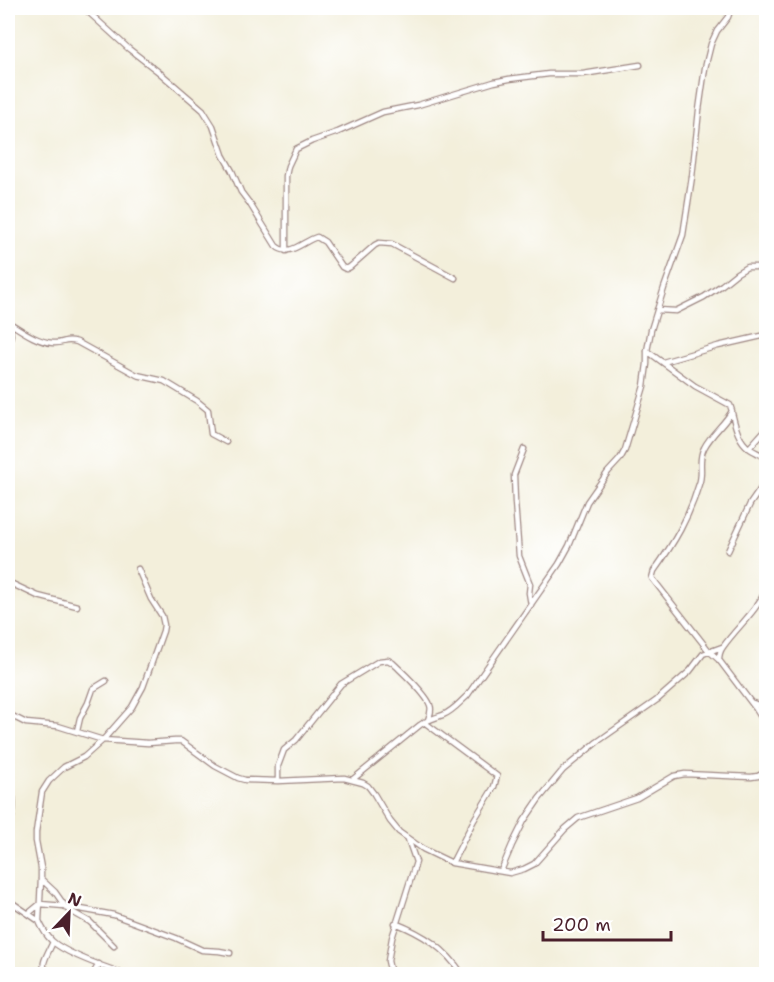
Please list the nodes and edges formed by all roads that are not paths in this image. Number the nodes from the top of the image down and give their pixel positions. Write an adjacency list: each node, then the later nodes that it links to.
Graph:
1 (84, 8): 4 (street)
2 (731, 8): 7 (street)
3 (640, 65): 4 (street)
4 (286, 251): 6 (street)
5 (766, 267): 7 (street)
6 (455, 278)
7 (657, 310): 11 (street)
8 (8, 322): 10 (street); 15 (street)
9 (766, 335): 12 (street)
10 (8, 343)
11 (647, 351): 12 (street); 24 (street)
12 (663, 362): 13 (street)
13 (732, 413): 17 (street); 27 (street)
14 (766, 429): 17 (street)
15 (226, 442)
16 (524, 448): 24 (street)
17 (749, 448): 18 (street)
18 (766, 458)
19 (766, 481): 20 (street)
20 (728, 551)
21 (138, 569): 36 (street)
22 (8, 582): 25 (street)
23 (766, 590): 26 (street)
24 (531, 604): 33 (street)
25 (77, 606)
26 (722, 647): 27 (street); 28 (street)
27 (709, 651): 28 (street); 44 (street)
28 (719, 660): 30 (street)
29 (106, 681): 35 (street)
30 (750, 702): 31 (street); 34 (street)
31 (766, 708)
32 (8, 714): 35 (street)
33 (426, 721): 38 (street); 39 (street); 43 (street)
34 (766, 725)
35 (77, 731): 36 (street)
36 (103, 740): 39 (street); 45 (street)
37 (766, 772): 44 (street)
38 (352, 780): 39 (street); 42 (street)
39 (278, 781)
40 (8, 783): 41 (street)
41 (8, 826)
42 (408, 839): 43 (street); 51 (street)
43 (452, 863): 44 (street)
44 (501, 872)
45 (41, 879): 47 (street); 48 (street)
46 (8, 900): 49 (street)
47 (40, 904): 48 (street); 49 (street); 50 (street)
48 (64, 906): 53 (street); 54 (street)
49 (29, 913): 50 (street)
50 (39, 921): 52 (street)
51 (395, 923): 60 (street); 61 (street)
52 (53, 942): 55 (street); 57 (street)
53 (114, 946)
54 (230, 953)
55 (99, 964): 56 (street); 58 (street)
56 (118, 973): 59 (street)
57 (67, 975)
58 (93, 975)
59 (125, 975)
60 (391, 975)
61 (462, 975)

